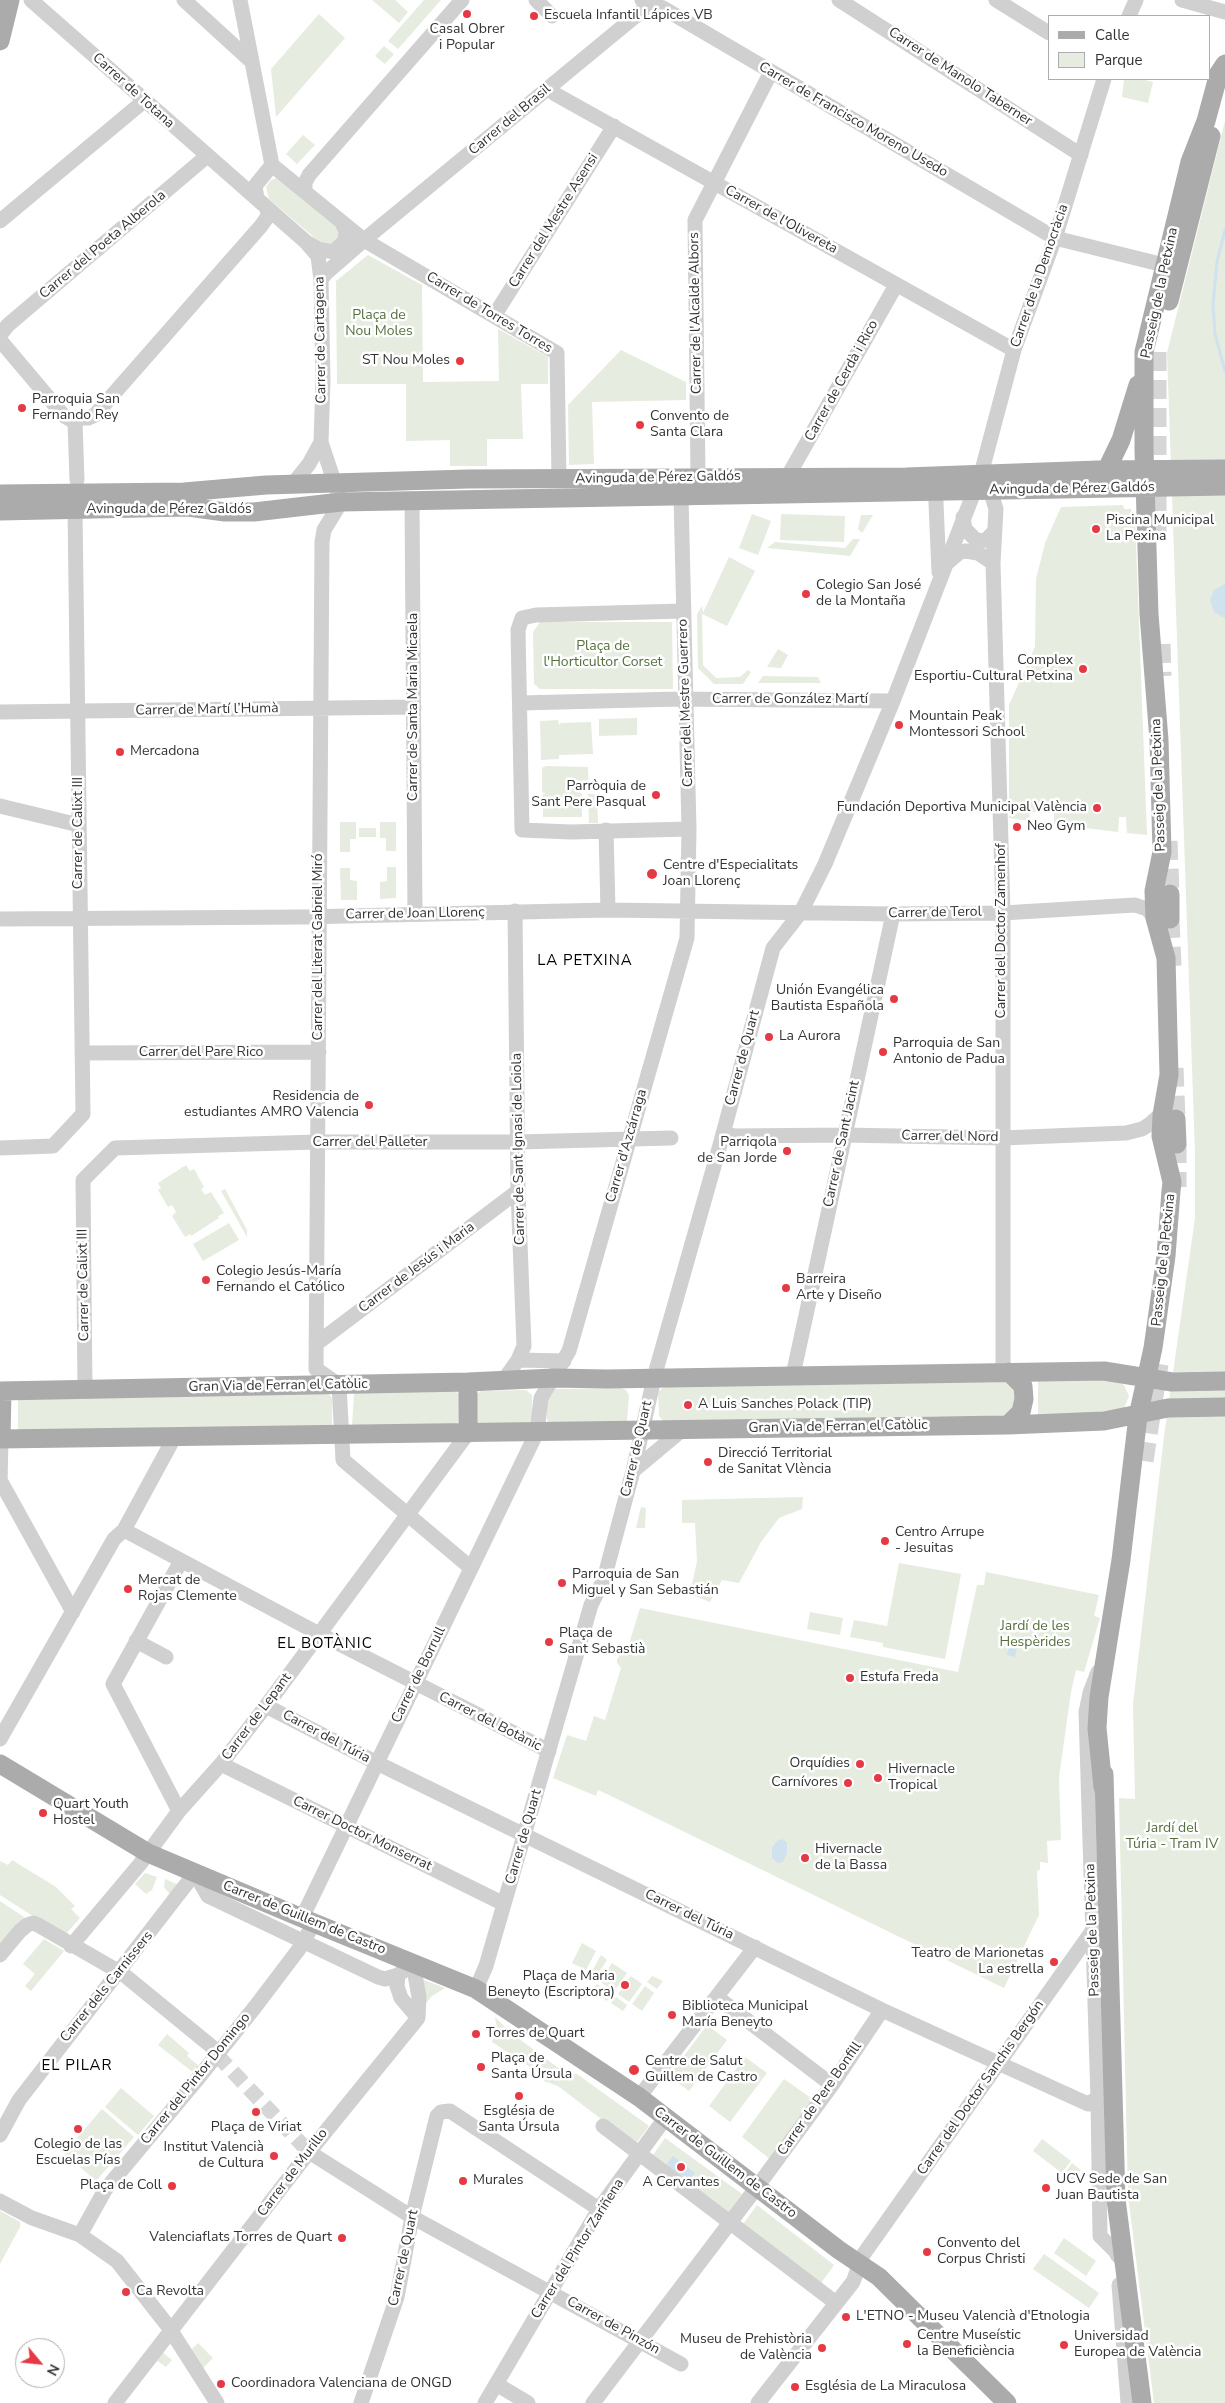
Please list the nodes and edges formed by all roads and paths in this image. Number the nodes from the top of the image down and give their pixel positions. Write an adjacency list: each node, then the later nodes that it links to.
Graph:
1 (10, 0): 16 (main road)
2 (32, 0): 23 (street, Carrer de Totana)
3 (184, 0): 17 (street)
4 (240, 0): 17 (street)
5 (462, 0): 29 (street)
6 (536, 0): 14 (street)
7 (839, 0): 25 (street, Carrer de Manolo Taberner)
8 (996, 0): 15 (street)
9 (1136, 0): 13 (street)
10 (1182, 0): 12 (street)
11 (649, 1): 19 (street, Carrer de Francisco Moreno Usedo); 22 (street, Carrer del Brasil)
12 (1225, 12)
13 (1129, 15)
14 (552, 16)
15 (1048, 32)
16 (0, 41)
17 (252, 62): 27 (street)
18 (1225, 64): 36 (main road, Passeig de la Petxina)
19 (772, 72): 28 (street, Carrer de l'Alcalde Albors); 33 (street, Carrer de Francisco Moreno Usedo)
20 (1104, 80): 25 (street, Carrer de la Democràcia)
21 (1225, 82): 43 (main road, Passeig de la Petxina)
22 (548, 88): 24 (street, Carrer de l'Olivereta); 34 (street, Carrer del Brasil)
23 (144, 101): 26 (street, Carrer de Totana); 31 (street)
24 (614, 126): 28 (street, Carrer de l'Olivereta); 39 (street, Carrer del Mestre Asensi)
25 (1081, 155): 33 (street, Carrer de la Democràcia)
26 (208, 156): 30 (street, Carrer de Totana); 40 (street, Carrer del Poeta Alberola)
27 (272, 165): 29 (street, Carrer de Torres Torres); 30 (street)
28 (714, 183): 38 (street, Carrer de l'Olivereta); 50 (street, Carrer de l'Alcalde Albors)
29 (305, 192): 32 (street, Carrer de Torres Torres)
30 (262, 203): 35 (street, Carrer de Totana); 44 (street)
31 (0, 221)
32 (342, 223): 34 (street, Carrer de Torres Torres); 35 (street)
33 (1055, 238): 36 (street, Carrer de Francisco Moreno Usedo); 42 (street, Carrer de la Democràcia)
34 (364, 240): 37 (street, Carrer del Brasil); 39 (street, Carrer de Torres Torres)
35 (306, 242): 37 (street, Carrer de Cartagena)
36 (1164, 265): 43 (main road, Passeig de la Petxina)
37 (322, 280): 45 (street, Carrer de Cartagena)
38 (896, 285): 42 (street, Carrer de l'Olivereta); 49 (street, Carrer de Cerdà i Rico)
39 (494, 316): 52 (street, Carrer de Torres Torres)
40 (0, 335)
41 (0, 340): 44 (street)
42 (1014, 350): 59 (street, Carrer de la Democràcia)
43 (1151, 352): 47 (main road); 48 (main road, Passeig de la Petxina)
44 (70, 418): 53 (street)
45 (321, 442): 55 (street); 56 (street)
46 (1225, 468): 51 (main road)
47 (1107, 469): 48 (main road, Avinguda de Pérez Galdós); 59 (main road, Avinguda de Pérez Galdós)
48 (1144, 469): 51 (main road, Avinguda de Pérez Galdós); 61 (main road, Passeig de la Petxina)
49 (788, 476): 50 (main road, Avinguda de Pérez Galdós); 57 (main road, Avinguda de Pérez Galdós)
50 (698, 477): 52 (main road, Avinguda de Pérez Galdós)
51 (1171, 478): 60 (main road); 61 (main road, Avinguda de Pérez Galdós)
52 (559, 479): 56 (main road, Avinguda de Pérez Galdós)
53 (77, 480): 54 (main road, Avinguda de Pérez Galdós); 58 (main road, Avinguda de Pérez Galdós)
54 (0, 482)
55 (292, 484): 56 (main road, Avinguda de Pérez Galdós); 58 (main road, Avinguda de Pérez Galdós)
56 (336, 484): 66 (street)
57 (935, 484): 59 (main road, Avinguda de Pérez Galdós); 63 (main road, Avinguda de Pérez Galdós); 75 (street)
58 (266, 485): 62 (main road, Avinguda de Pérez Galdós)
59 (982, 485): 61 (main road, Avinguda de Pérez Galdós); 70 (street, Carrer de la Democràcia); 71 (street, Carrer del Doctor Zamenhof)
60 (1225, 486)
61 (1145, 489): 100 (main road, Passeig de la Petxina)
62 (0, 494)
63 (681, 496): 65 (main road, Avinguda de Pérez Galdós); 76 (street, Carrer del Mestre Guerrero)
64 (0, 499): 67 (main road, Avinguda de Pérez Galdós)
65 (412, 500): 66 (main road, Avinguda de Pérez Galdós); 81 (street, Carrer de Santa Maria Micaela)
66 (341, 502): 67 (main road, Avinguda de Pérez Galdós); 82 (street, Carrer del Literat Gabriel Miró)
67 (308, 504): 68 (main road, Avinguda de Pérez Galdós)
68 (75, 510): 69 (main road, Avinguda de Pérez Galdós); 84 (street, Carrer de Calixt III)
69 (0, 511)
70 (963, 517): 71 (street); 73 (street, Carrer de la Democràcia)
71 (995, 531): 74 (street, Carrer del Doctor Zamenhof)
72 (1157, 532): 77 (main road)
73 (946, 563): 74 (street); 75 (street, Carrer de la Democràcia)
74 (992, 563): 94 (street, Carrer del Doctor Zamenhof)
75 (938, 583): 79 (street, Carrer de la Democràcia)
76 (683, 612): 78 (street, Carrer del Mestre Guerrero); 80 (street)
77 (1161, 644)
78 (687, 699): 79 (street, Carrer de González Martí); 80 (street); 87 (street, Carrer del Mestre Guerrero)
79 (893, 701): 93 (street, Carrer de Quart)
80 (521, 703): 88 (street)
81 (414, 707): 82 (street, Carrer de Martí l’Humà); 95 (street, Carrer de Santa Maria Micaela)
82 (320, 708): 84 (street, Carrer de Martí l’Humà); 97 (street, Carrer del Literat Gabriel Miró)
83 (0, 712): 84 (street, Carrer de Martí l’Humà)
84 (78, 712): 86 (street, Carrer de Calixt III)
85 (0, 806): 86 (street)
86 (79, 825): 99 (street, Carrer de Calixt III)
87 (689, 829): 88 (street); 92 (street, Carrer del Mestre Guerrero)
88 (606, 830): 90 (street)
89 (1170, 894): 100 (main road, Passeig de la Petxina)
90 (608, 910): 91 (street, Carrer de Joan Llorenç); 92 (street, Carrer de Joan Llorenç)
91 (515, 911): 95 (street, Carrer de Joan Llorenç); 110 (street, Carrer de Sant Ignasi de Loiola)
92 (688, 911): 93 (street, Carrer de Joan Llorenç); 108 (street, Carrer d'Azcárraga)
93 (801, 912): 96 (street, Carrer de Terol); 104 (street, Carrer de Quart)
94 (1003, 912): 96 (street, Carrer de Terol); 100 (street, Carrer de Terol); 107 (street, Carrer del Doctor Zamenhof)
95 (415, 914): 97 (street, Carrer de Joan Llorenç)
96 (893, 914): 105 (street, Carrer de Sant Jacint)
97 (320, 916): 99 (street, Carrer de Joan Llorenç); 101 (street, Carrer del Literat Gabriel Miró)
98 (0, 919): 99 (street, Carrer de Joan Llorenç)
99 (80, 919): 102 (street, Carrer de Calixt III)
100 (1163, 919): 103 (main road, Passeig de la Petxina)
101 (319, 1052): 102 (street, Carrer del Pare Rico); 109 (street, Carrer del Literat Gabriel Miró)
102 (82, 1053): 112 (street, Carrer de Calixt III)
103 (1170, 1111): 107 (street, Carrer del Nord); 111 (main road, Passeig de la Petxina); 122 (main road, Passeig de la Petxina)
104 (723, 1133): 105 (street, Carrer del Nord); 121 (street, Carrer de Quart)
105 (844, 1135): 107 (street, Carrer del Nord); 119 (street, Carrer de Sant Jacint)
106 (671, 1138): 108 (street, Carrer del Palleter)
107 (1002, 1138): 118 (street, Carrer del Doctor Zamenhof)
108 (628, 1139): 110 (street, Carrer del Palleter); 117 (street, Carrer d'Azcárraga)
109 (317, 1142): 110 (street, Carrer del Palleter); 113 (street, Carrer del Palleter); 115 (street, Carrer del Literat Gabriel Miró)
110 (518, 1142): 114 (street, Carrer de Sant Ignasi de Loiola)
111 (1177, 1144)
112 (0, 1148)
113 (83, 1180): 127 (street, Carrer de Calixt III)
114 (518, 1192): 115 (street, Carrer de Jesús i Maria); 116 (street, Carrer de Sant Ignasi de Loiola)
115 (316, 1344): 126 (street, Carrer del Literat Gabriel Miró)
116 (518, 1360): 117 (street); 123 (street, Carrer de Sant Ignasi de Loiola)
117 (564, 1361): 120 (street, Carrer d'Azcárraga)
118 (1006, 1372): 119 (main road, Gran Via de Ferran el Catòlic); 122 (main road, Gran Via de Ferran el Catòlic); 131 (main road)
119 (792, 1375): 121 (main road, Gran Via de Ferran el Catòlic)
120 (554, 1378): 121 (main road, Gran Via de Ferran el Catòlic); 123 (main road, Gran Via de Ferran el Catòlic); 134 (street)
121 (654, 1378): 133 (street, Carrer de Quart)
122 (1145, 1378): 124 (main road, Gran Via de Ferran el Catòlic); 130 (main road, Passeig de la Petxina)
123 (503, 1381): 125 (main road, Gran Via de Ferran el Catòlic)
124 (1225, 1381)
125 (468, 1382): 126 (main road, Gran Via de Ferran el Catòlic); 135 (main road)
126 (340, 1385): 127 (main road, Gran Via de Ferran el Catòlic); 136 (street)
127 (85, 1390): 128 (main road, Gran Via de Ferran el Catòlic)
128 (1, 1391): 138 (main road)
129 (1225, 1407): 130 (main road, Gran Via de Ferran el Catòlic)
130 (1138, 1416): 131 (main road, Gran Via de Ferran el Catòlic); 146 (main road, Passeig de la Petxina)
131 (1008, 1425): 132 (main road, Gran Via de Ferran el Catòlic)
132 (682, 1430): 133 (main road, Gran Via de Ferran el Catòlic); 140 (street)
133 (641, 1431): 134 (main road, Gran Via de Ferran el Catòlic); 140 (street, Carrer de Quart)
134 (537, 1432): 135 (main road, Gran Via de Ferran el Catòlic); 145 (street, Carrer de Borrull)
135 (468, 1433): 136 (main road, Gran Via de Ferran el Catòlic); 142 (street, Carrer de Lepant)
136 (341, 1435): 137 (main road, Gran Via de Ferran el Catòlic); 142 (street)
137 (175, 1436): 138 (main road, Gran Via de Ferran el Catòlic); 143 (street)
138 (1, 1438): 141 (street)
139 (1144, 1461): 158 (main road, Passeig de la Petxina)
140 (633, 1471): 154 (street, Carrer de Quart)
141 (1, 1484): 147 (street)
142 (407, 1515): 145 (street); 148 (street, Carrer de Lepant)
143 (124, 1530): 144 (street, Carrer del Botànic); 147 (street)
144 (187, 1564): 148 (street, Carrer del Botànic); 149 (street)
145 (472, 1568): 151 (street, Carrer de Borrull)
146 (1115, 1600): 158 (main road, Passeig de la Petxina); 167 (street, Passeig de la Petxina)
147 (73, 1612): 153 (street)
148 (318, 1634): 151 (street, Carrer del Botànic); 152 (street, Carrer de Lepant)
149 (136, 1641): 150 (street); 159 (street)
150 (166, 1657)
151 (415, 1684): 154 (street, Carrer del Botànic); 155 (street, Carrer de Borrull)
152 (266, 1706): 155 (street, Carrer del Túria); 157 (street, Carrer de Lepant)
153 (0, 1739)
154 (549, 1751): 161 (street, Carrer de Quart)
155 (377, 1763): 160 (street, Carrer de Borrull); 161 (street, Carrer del Túria)
156 (0, 1764): 162 (main road, Carrer de Guillem de Castro)
157 (221, 1764): 159 (street, Carrer de Lepant); 160 (street, Carrer Doctor Monserrat)
158 (1104, 1788): 165 (main road, Passeig de la Petxina)
159 (179, 1811): 162 (street, Carrer de Lepant)
160 (346, 1827): 164 (street, Carrer Doctor Monserrat); 166 (street, Carrer de Borrull)
161 (524, 1835): 164 (street, Carrer de Quart); 170 (street, Carrer del Túria)
162 (148, 1853): 163 (main road, Carrer de Guillem de Castro); 169 (street, Carrer de Lepant)
163 (195, 1874): 166 (main road, Carrer de Guillem de Castro); 168 (street, Carrer de Guillem de Castro); 173 (street, Carrer dels Carnissers)
164 (504, 1904): 175 (street, Carrer de Quart)
165 (1107, 1916): 167 (street, Carrer del Doctor Sanchis Bergón); 182 (main road, Passeig de la Petxina)
166 (308, 1920): 168 (street, Carrer del Pintor Domingo); 172 (main road, Carrer de Guillem de Castro)
167 (1093, 1929): 180 (street, Carrer del Doctor Sanchis Bergón); 184 (street, Passeig de la Petxina)
168 (304, 1943): 174 (street, Carrer de Guillem de Castro); 179 (street, Carrer del Pintor Domingo)
169 (72, 1946): 171 (street); 173 (street)
170 (755, 1947): 176 (street); 177 (street, Carrer del Túria)
171 (0, 1955)
172 (413, 1964): 174 (street); 175 (main road, Carrer de Guillem de Castro); 178 (street)
173 (120, 1971): 179 (street); 187 (street, Carrer dels Carnissers)
174 (398, 1975): 178 (street)
175 (476, 1989): 183 (main road, Carrer de Guillem de Castro)
176 (718, 1998): 181 (street); 183 (street)
177 (882, 2010): 180 (street, Carrer del Túria); 181 (street, Carrer de Pere Bonfill)
178 (418, 2018): 188 (street, Carrer de Murillo)
179 (217, 2055): 196 (street, Carrer del Pintor Domingo)
180 (998, 2062): 184 (street, Carrer del Túria); 198 (street, Carrer del Doctor Sanchis Bergón)
181 (832, 2085): 190 (street, Carrer de Pere Bonfill)
182 (1114, 2088): 184 (street); 191 (main road, Passeig de la Petxina)
183 (639, 2097): 185 (main road, Carrer de Guillem de Castro)
184 (1098, 2099): 197 (street, Passeig de la Petxina)
185 (666, 2117): 189 (street, Carrer del Pintor Zariñena); 190 (main road, Carrer de Guillem de Castro)
186 (603, 2126): 189 (street)
187 (0, 2135)
188 (309, 2152): 194 (street, Carrer de Pinzón); 201 (street, Carrer de Murillo)
189 (640, 2154): 193 (street, Carrer del Pintor Zariñena); 195 (street)
190 (757, 2187): 195 (street, Carrer de Pere Bonfill); 198 (main road, Carrer de Guillem de Castro)
191 (1116, 2199): 197 (street, Passeig de la Petxina); 214 (main road, Passeig de la Petxina)
192 (0, 2201): 196 (street)
193 (599, 2209): 194 (street, Carrer de Quart); 199 (street, Carrer del Pintor Zariñena)
194 (412, 2217): 199 (street, Carrer de Pinzón); 207 (street, Carrer de Quart)
195 (730, 2223): 200 (street); 202 (street, Carrer de Pere Bonfill)
196 (80, 2235): 201 (street)
197 (1118, 2256): 213 (street, Passeig de la Petxina)
198 (860, 2264): 200 (street, Carrer del Doctor Sanchis Bergón); 212 (main road, Carrer de Guillem de Castro)
199 (549, 2291): 202 (street, Carrer de Pinzón); 204 (street, Carrer del Pintor Zariñena)
200 (836, 2303): 211 (street, Carrer del Doctor Sanchis Bergón)
201 (171, 2330): 205 (street, Carrer de Murillo); 206 (street)
202 (640, 2341): 203 (street, Carrer de Pinzón); 210 (street, Carrer de Pere Bonfill)
203 (681, 2364)
204 (496, 2384): 208 (street, Carrer del Pintor Zariñena); 209 (street)
205 (115, 2403)
206 (217, 2403)
207 (361, 2403)
208 (485, 2403)
209 (528, 2403)
210 (593, 2403)
211 (758, 2403)
212 (1007, 2403)
213 (1128, 2403)
214 (1142, 2403)

